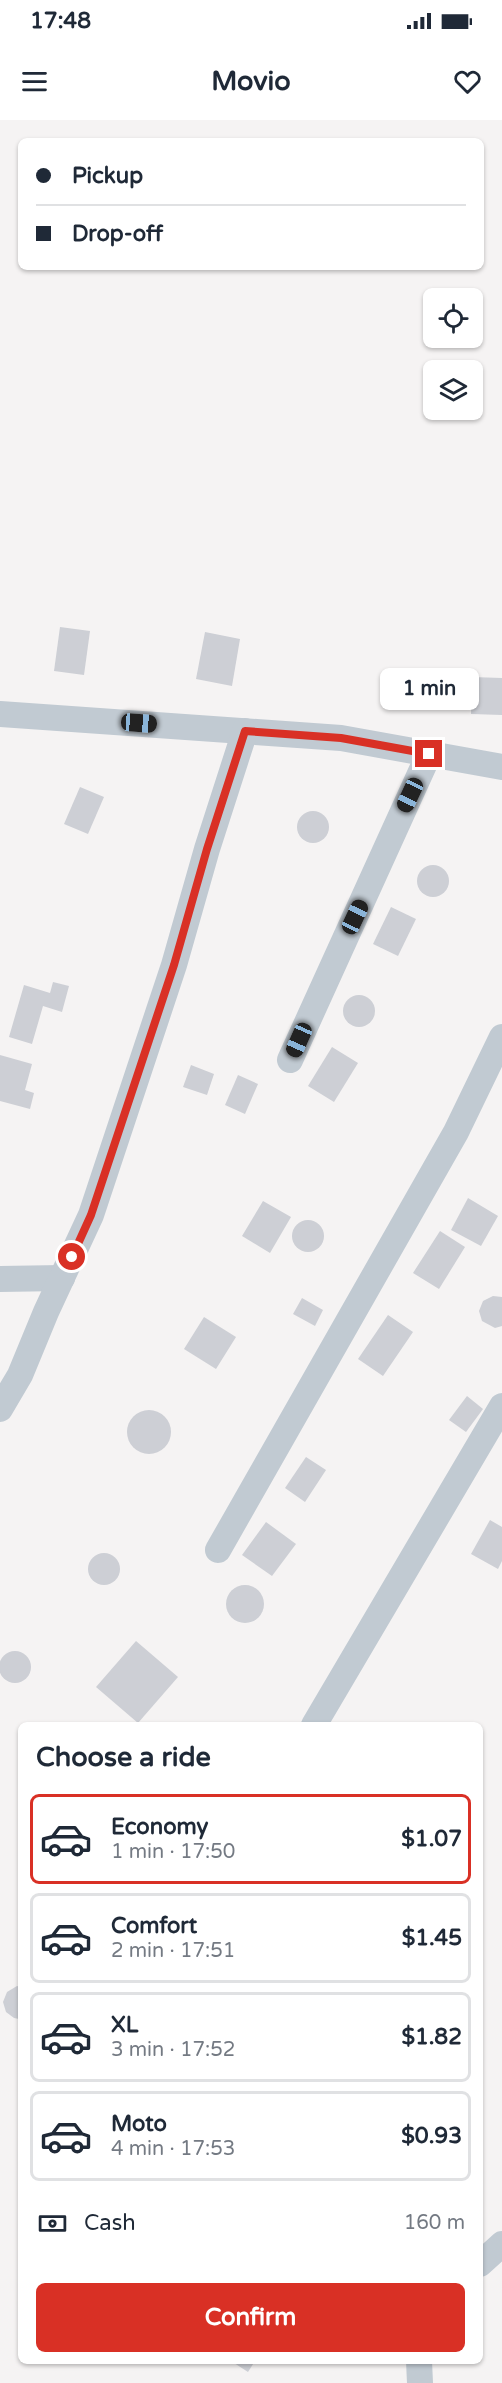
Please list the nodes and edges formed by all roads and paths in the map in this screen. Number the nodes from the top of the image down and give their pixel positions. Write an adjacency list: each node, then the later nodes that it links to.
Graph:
1 (0, 714): 2 (street)
2 (245, 731): 3 (street); 7 (street)
3 (429, 754): 4 (street); 6 (street)
4 (502, 767)
5 (502, 1037): 11 (street)
6 (290, 1060)
7 (62, 1278): 8 (street); 10 (street)
8 (0, 1279)
9 (502, 1406): 12 (street)
10 (0, 1409)
11 (218, 1550)
12 (316, 1722)
13 (502, 2244): 14 (street)
14 (483, 2261)
15 (419, 2364): 16 (street)
16 (420, 2383)

